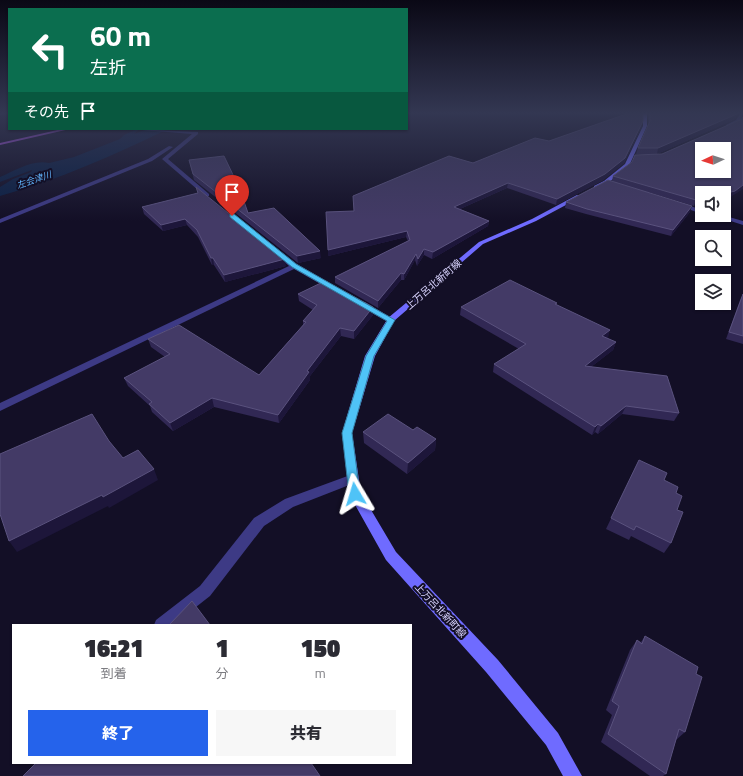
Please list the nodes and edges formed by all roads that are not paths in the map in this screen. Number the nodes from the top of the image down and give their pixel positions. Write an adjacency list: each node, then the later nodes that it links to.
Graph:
1 (168, 149): 8 (street)
2 (176, 149): 4 (street)
3 (637, 149): 14 (main road, 上万呂北新町線)
4 (213, 200)
5 (672, 202): 6 (street)
6 (695, 210)
7 (731, 220): 9 (street)
8 (0, 221)
9 (743, 223)
10 (250, 231): 11 (street)
11 (294, 266): 12 (street); 15 (street)
12 (343, 293)
13 (357, 301): 14 (street)
14 (391, 320): 16 (main road, 上万呂北新町線)
15 (0, 407)
16 (353, 479): 17 (street); 18 (main road, 上万呂北新町線)
17 (162, 624)
18 (573, 776)

